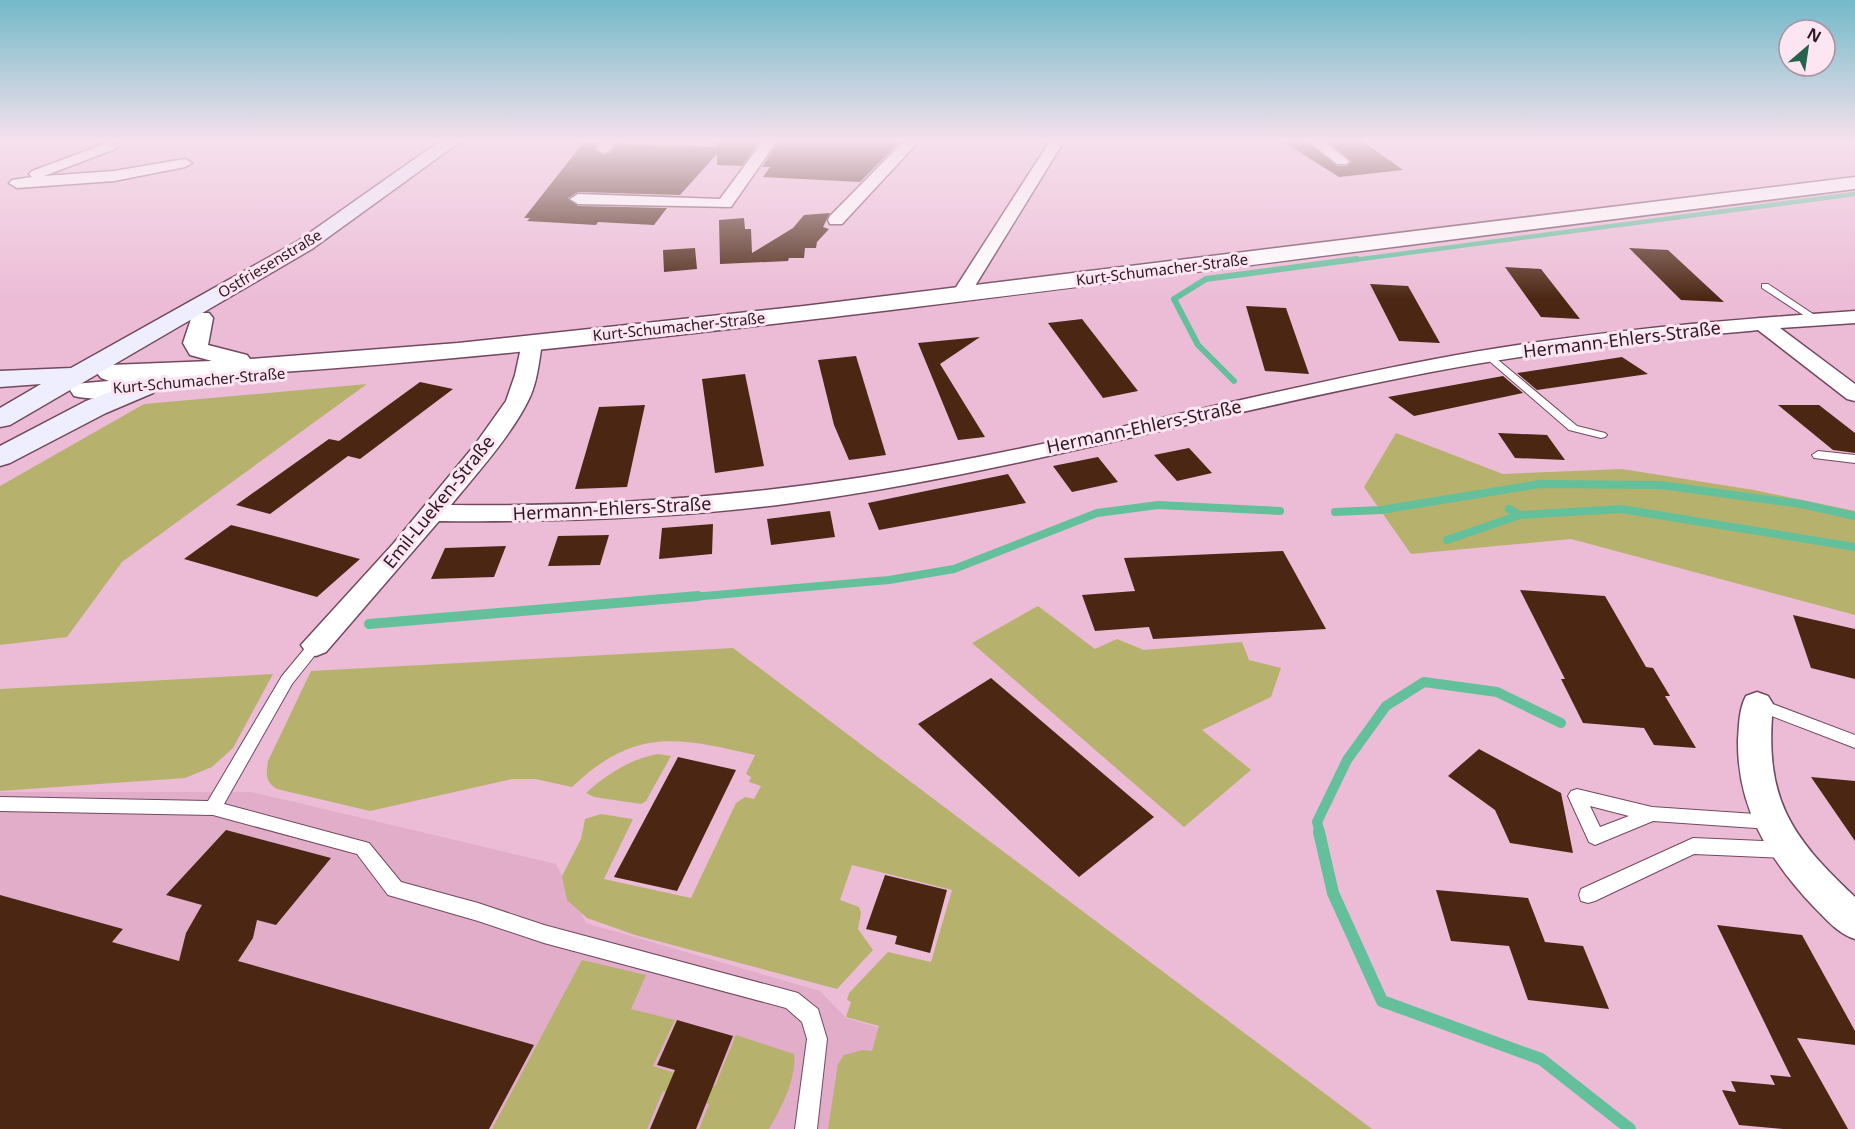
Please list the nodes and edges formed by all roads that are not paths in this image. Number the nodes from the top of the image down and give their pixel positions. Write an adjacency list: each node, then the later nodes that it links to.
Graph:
1 (378, 194): 8 (main road, Ostfriesenstraße)
2 (732, 194): 6 (street)
3 (861, 194): 7 (street)
4 (1025, 194): 9 (street)
5 (1769, 194): 11 (street, Kurt-Schumacher-Straße)
6 (578, 199)
7 (836, 220)
8 (305, 245): 14 (main road); 23 (main road, Ostfriesenstraße)
9 (980, 267): 11 (street); 12 (street)
10 (1765, 286): 15 (lane)
11 (1017, 287): 12 (street, Kurt-Schumacher-Straße)
12 (960, 295): 17 (street, Kurt-Schumacher-Straße)
13 (1855, 317): 15 (street, Hermann-Ehlers-Straße)
14 (201, 318): 20 (street); 21 (main road)
15 (1817, 320): 16 (street, Hermann-Ehlers-Straße)
16 (1761, 323): 19 (street, Hermann-Ehlers-Straße); 27 (street)
17 (532, 343): 18 (street, Kurt-Schumacher-Straße); 34 (street, Emil-Lueken-Straße)
18 (467, 349): 20 (street, Kurt-Schumacher-Straße); 24 (street, Kurt-Schumacher-Straße)
19 (1491, 357): 29 (lane); 34 (street, Hermann-Ehlers-Straße)
20 (267, 364): 21 (street, Kurt-Schumacher-Straße)
21 (110, 373): 23 (main road)
22 (0, 379): 23 (main road, Kurt-Schumacher-Straße)
23 (81, 382): 24 (street, Kurt-Schumacher-Straße); 25 (main road, Kurt-Schumacher-Straße); 30 (main road)
24 (144, 387): 32 (main road)
25 (50, 391): 26 (main road, Kurt-Schumacher-Straße); 28 (main road)
26 (0, 394)
27 (1855, 394)
28 (0, 419)
29 (1602, 435)
30 (0, 440)
31 (1818, 455): 33 (lane)
32 (0, 457)
33 (1855, 459)
34 (432, 513): 35 (street, Emil-Lueken-Straße)
35 (316, 645): 39 (lane)
36 (1757, 704): 37 (lane); 41 (street)
37 (1855, 742)
38 (0, 804): 39 (lane)
39 (213, 808): 45 (lane)
40 (1652, 814): 41 (lane)
41 (1770, 822): 42 (street)
42 (1789, 850): 43 (lane); 44 (street)
43 (1588, 895)
44 (1851, 914)
45 (806, 1129)

